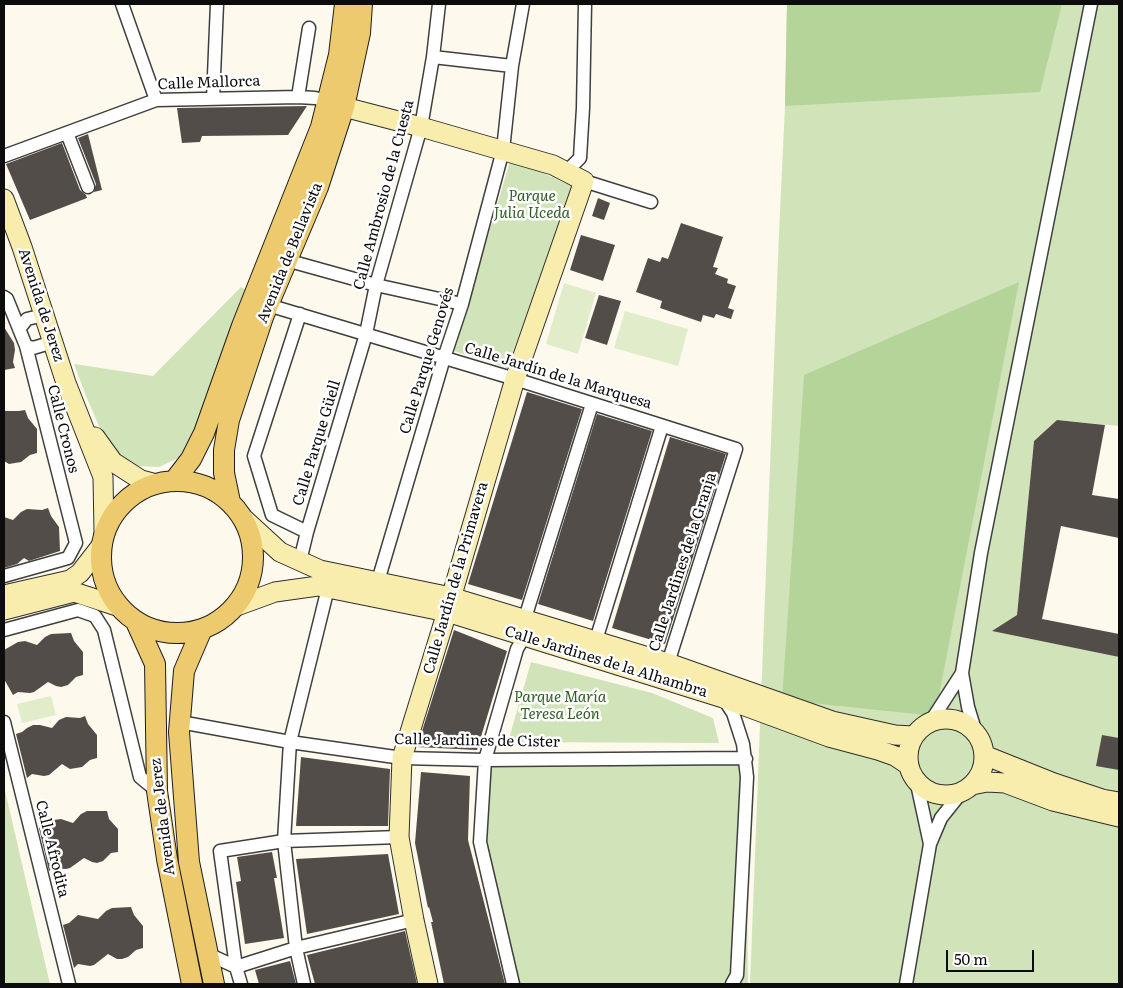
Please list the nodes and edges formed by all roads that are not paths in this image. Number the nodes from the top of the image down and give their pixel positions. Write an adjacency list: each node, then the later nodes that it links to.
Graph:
1 (122, 4): 14 (street)
2 (217, 4): 13 (street)
3 (345, 4): 15 (main road, Avenida de Bellavista)
4 (362, 4): 15 (main road, Avenida de Bellavista)
5 (439, 4): 10 (street, Calle Ambrosio de la Cuesta)
6 (523, 4): 11 (street, Calle Parque Genovés)
7 (585, 4): 20 (street)
8 (1091, 4): 62 (street)
9 (309, 28): 12 (street)
10 (433, 58): 11 (street); 16 (street, Calle Ambrosio de la Cuesta)
11 (512, 66): 18 (street, Calle Parque Genovés)
12 (298, 97): 13 (street, Calle Mallorca); 15 (street, Calle Mallorca)
13 (213, 99): 14 (street, Calle Mallorca)
14 (156, 100): 17 (street, Calle Mallorca)
15 (336, 104): 16 (street); 25 (main road, Avenida de Bellavista); 42 (main road, Avenida de Bellavista)
16 (422, 127): 18 (street); 26 (street, Calle Ambrosio de la Cuesta)
17 (67, 133): 19 (street, Calle Mallorca); 22 (street)
18 (503, 150): 20 (street); 28 (street, Calle Parque Genovés)
19 (4, 156)
20 (559, 168): 21 (street)
21 (584, 182): 24 (street); 37 (street, Calle Jardín de la Primavera)
22 (88, 187)
23 (4, 199): 31 (street, Avenida de Jerez)
24 (652, 202)
25 (286, 260): 26 (street); 29 (main road, Avenida de Bellavista)
26 (376, 285): 28 (street); 33 (street, Calle Ambrosio de la Cuesta)
27 (4, 297): 32 (street, Calle Cronos)
28 (462, 304): 36 (street, Calle Parque Genovés)
29 (268, 305): 30 (street, Calle Jardín de la Marquesa); 43 (main road, Avenida de Bellavista)
30 (300, 314): 33 (street, Calle Jardín de la Marquesa); 45 (street)
31 (44, 315): 32 (street); 34 (street, Avenida de Jerez)
32 (19, 330): 35 (street, Calle Cronos)
33 (366, 334): 36 (street, Calle Jardín de la Marquesa); 45 (street, Calle Parque Güell)
34 (53, 342): 35 (street); 38 (street, Avenida de Jerez)
35 (26, 346): 48 (street, Calle Cronos)
36 (444, 358): 37 (street, Calle Jardín de la Marquesa); 49 (street, Calle Parque Genovés)
37 (515, 379): 39 (street, Calle Jardín de la Marquesa); 52 (street, Calle Jardín de la Primavera)
38 (66, 383): 42 (street, Avenida de Jerez); 46 (street, Avenida de Jerez)
39 (592, 404): 40 (street, Calle Jardín de la Marquesa); 57 (street)
40 (662, 426): 41 (street, Calle Jardín de la Marquesa); 60 (street)
41 (736, 450): 61 (street, Calle Jardines de la Granja)
42 (165, 482): 43 (main road); 46 (main road)
43 (230, 502): 44 (main road)
44 (243, 518): 47 (street, Calle Jardines de la Alhambra); 54 (main road)
45 (307, 532): 47 (street, Calle Parque Güell)
46 (103, 539): 51 (street); 53 (main road)
47 (300, 561): 49 (street, Calle Jardines de la Alhambra)
48 (4, 576)
49 (378, 581): 52 (street, Calle Jardines de la Alhambra)
50 (328, 588): 52 (street, Calle Jardines de la Alhambra); 54 (street, Calle Jardines de la Alhambra); 69 (street)
51 (4, 595)
52 (449, 604): 57 (street, Calle Jardines de la Alhambra); 71 (street, Calle Jardín de la Primavera)
53 (120, 607): 55 (street); 56 (main road)
54 (234, 607): 58 (main road)
55 (4, 610)
56 (136, 622): 58 (main road); 77 (main road, Avenida de Jerez)
57 (525, 628): 60 (street, Calle Jardines de la Alhambra); 61 (street, Calle Jardines de la Alhambra); 73 (street)
58 (202, 629): 66 (main road, Avenida de Jerez)
59 (4, 630): 77 (street)
60 (596, 640): 61 (street, Calle Jardines de la Alhambra)
61 (663, 670): 63 (street, Calle Jardines de la Alhambra); 68 (street, Calle Jardines de la Alhambra)
62 (962, 672): 64 (street); 67 (street)
63 (724, 698): 72 (street, Calle Jardines de la Alhambra); 74 (street)
64 (931, 721): 67 (street); 68 (street)
65 (4, 722): 87 (street, Calle Afrodita)
66 (180, 722): 69 (street, Calle Jardines de Cister); 85 (main road, Avenida de Jerez)
67 (976, 733): 70 (street)
68 (913, 736): 74 (street)
69 (290, 742): 71 (street, Calle Jardines de Cister); 81 (street)
70 (984, 756): 76 (street); 78 (street)
71 (402, 758): 73 (street, Calle Jardines de Cister); 80 (street, Calle Jardín de la Primavera)
72 (746, 759): 73 (street, Calle Jardines de Cister); 94 (street, Calle Jardines de la Alhambra)
73 (485, 760): 93 (street)
74 (908, 764): 75 (street)
75 (917, 784): 76 (street); 82 (street)
76 (967, 789): 79 (street); 82 (street)
77 (157, 791): 88 (main road, Avenida de Jerez)
78 (1119, 802)
79 (1119, 818)
80 (399, 837): 81 (street); 83 (street, Calle Jardín de la Primavera)
81 (284, 840): 84 (street); 86 (street)
82 (930, 844): 95 (street)
83 (414, 920): 84 (street); 92 (street, Calle Jardín de la Primavera)
84 (296, 948): 86 (street); 91 (street)
85 (206, 953): 86 (street); 89 (main road, Avenida de Jerez)
86 (236, 967): 90 (street)
87 (69, 984)
88 (192, 984)
89 (214, 984)
90 (240, 984)
91 (304, 984)
92 (428, 984)
93 (513, 984)
94 (732, 984)
95 (906, 984)

